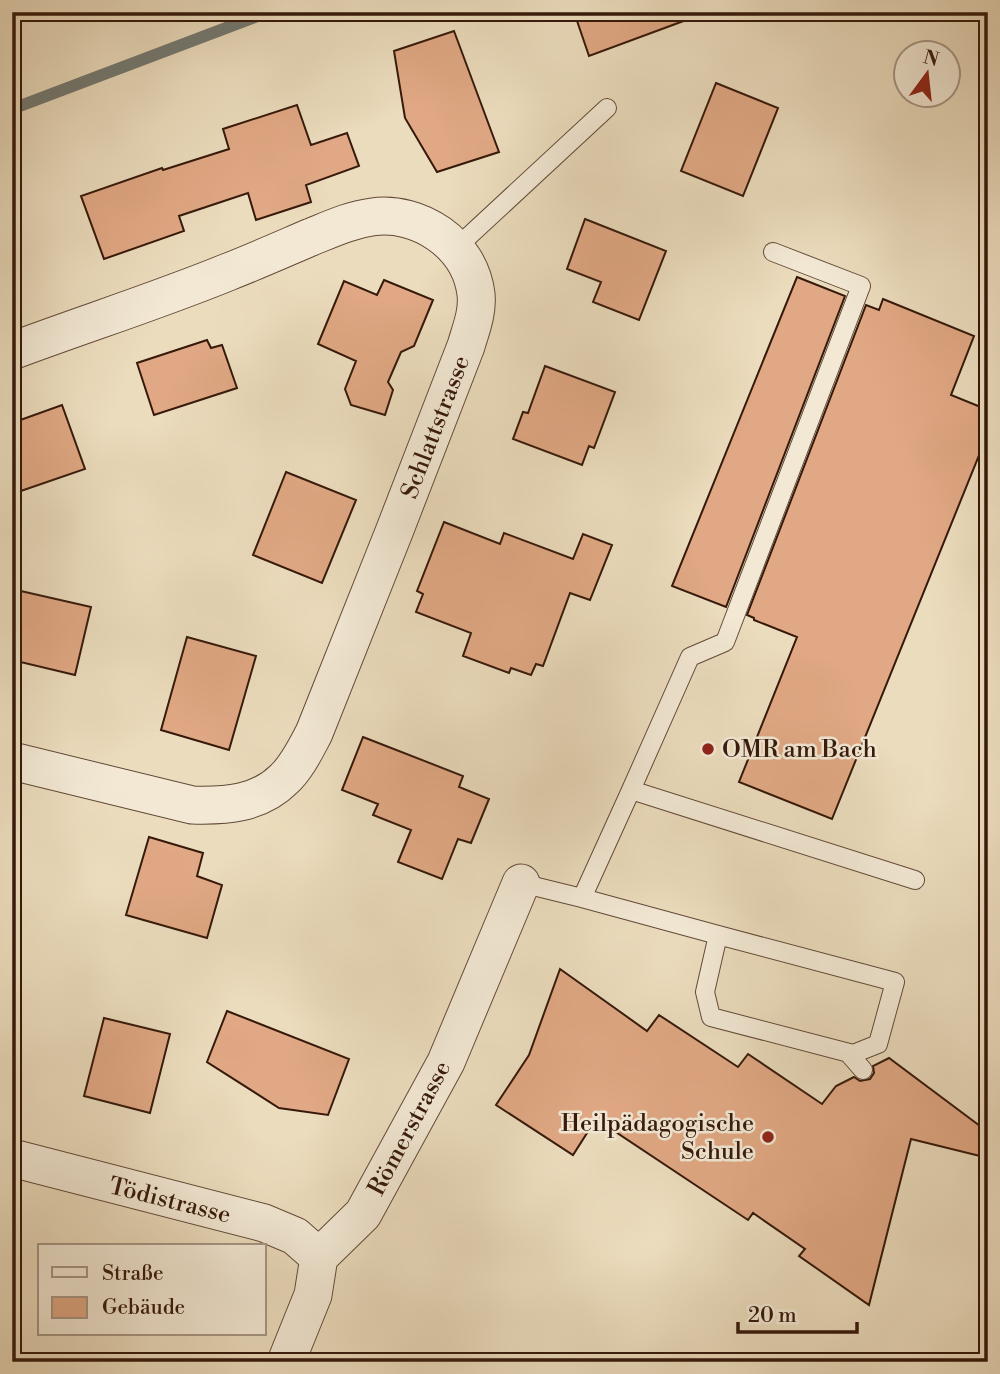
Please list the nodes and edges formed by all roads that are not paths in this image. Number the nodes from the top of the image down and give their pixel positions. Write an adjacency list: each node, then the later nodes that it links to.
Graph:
1 (607, 108): 2 (lane)
2 (456, 248): 4 (street, Schlattstrasse); 5 (street, Schlattstrasse)
3 (772, 252): 6 (lane)
4 (12, 351)
5 (12, 761)
6 (631, 790): 7 (lane); 9 (lane)
7 (915, 880)
8 (521, 883): 9 (lane); 14 (street, Römerstrasse)
9 (582, 898): 10 (lane)
10 (718, 935): 11 (lane); 11 (lane)
11 (849, 1054): 12 (lane)
12 (863, 1070)
13 (12, 1158): 14 (street, Tödistrasse)
14 (319, 1257): 15 (street)
15 (286, 1362)

